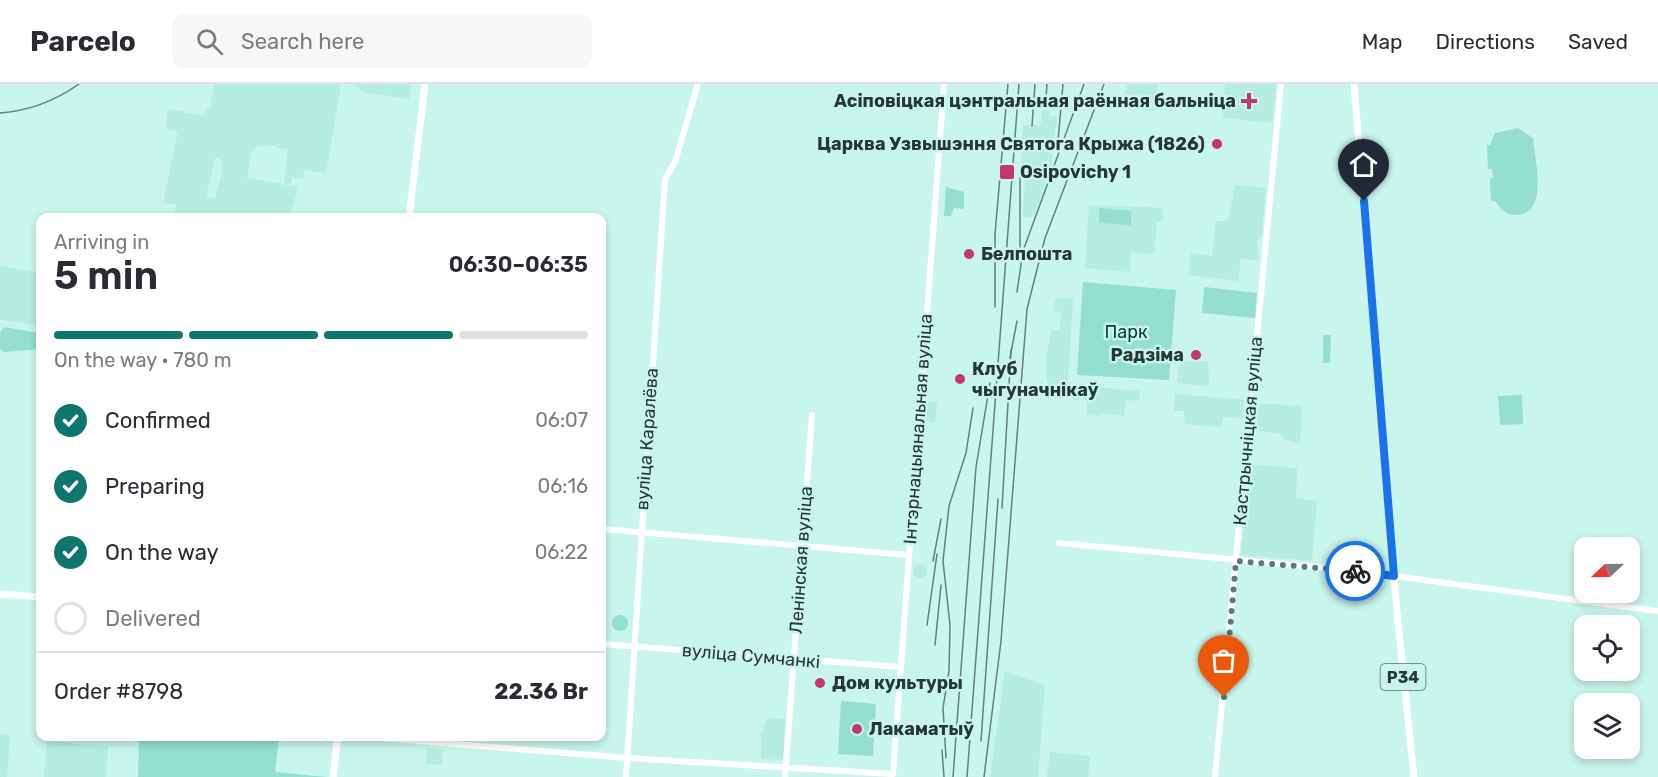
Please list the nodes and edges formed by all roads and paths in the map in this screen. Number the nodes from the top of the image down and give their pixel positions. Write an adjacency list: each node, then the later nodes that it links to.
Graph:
1 (425, 84): 6 (main road)
2 (698, 84): 9 (street, вуліца Каралёва)
3 (944, 84): 12 (street, Інтэрнацыянальная вуліца)
4 (1281, 84): 13 (street, Кастрычніцкая вуліца)
5 (1354, 84): 14 (main road, Р34)
6 (410, 213)
7 (812, 415): 11 (street, Ленінская вуліца)
8 (606, 529): 9 (street)
9 (641, 533): 11 (street); 19 (street, вуліца Каралёва)
10 (1059, 543): 13 (street)
11 (801, 546): 12 (street); 20 (street, Ленінская вуліца)
12 (909, 555): 21 (street, Інтэрнацыянальная вуліца)
13 (1236, 561): 14 (street); 29 (street, Кастрычніцкая вуліца)
14 (1394, 576): 17 (street); 30 (main road, Р34)
15 (0, 594): 16 (main road)
16 (36, 597)
17 (1658, 611)
18 (606, 644): 19 (street, вуліца Сумчанкі)
19 (634, 646): 20 (street, вуліца Сумчанкі); 24 (street, вуліца Каралёва)
20 (794, 660): 21 (street, вуліца Сумчанкі); 25 (street, Ленінская вуліца)
21 (900, 667): 25 (street, Інтэрнацыянальная вуліца)
22 (337, 741): 26 (main road)
23 (418, 741): 24 (street)
24 (627, 758): 25 (street); 27 (street, вуліца Каралёва)
25 (786, 768): 28 (street, Ленінская вуліца)
26 (333, 777)
27 (626, 777)
28 (785, 777)
29 (1215, 777)
30 (1414, 777)

